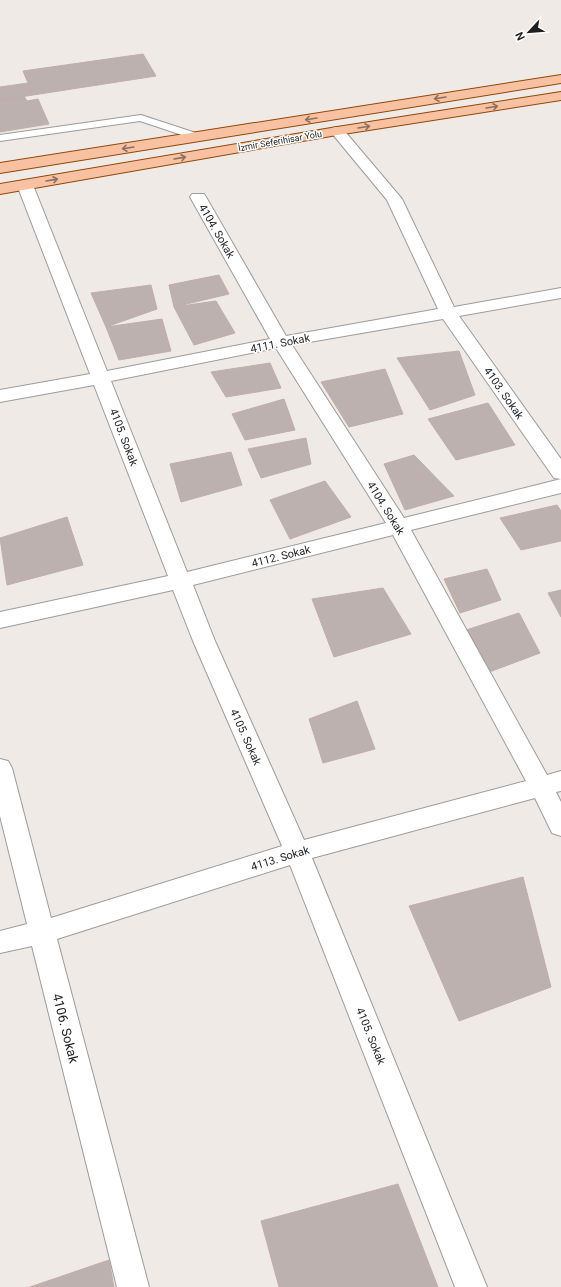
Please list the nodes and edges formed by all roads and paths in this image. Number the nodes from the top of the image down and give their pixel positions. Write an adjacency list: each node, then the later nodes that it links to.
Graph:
1 (561, 79): 4 (main road, İzmir Seferihisar Yolu, one-way to 4)
2 (561, 96): 3 (main road, İzmir Seferihisar Yolu, one-way to 2)
3 (337, 131): 7 (main road, İzmir Seferihisar Yolu, one-way to 3); 11 (street, 4103. Sokak)
4 (198, 137): 5 (lane); 6 (main road, İzmir Seferihisar Yolu, one-way to 6)
5 (0, 138)
6 (0, 168)
7 (25, 185): 8 (main road, İzmir Seferihisar Yolu); 13 (street, 4105. Sokak)
8 (0, 189)
9 (198, 197): 12 (street, 4104. Sokak)
10 (561, 293): 11 (street, 4111. Sokak)
11 (448, 313): 12 (street, 4111. Sokak); 15 (street, 4103. Sokak)
12 (281, 342): 13 (street, 4111. Sokak); 17 (street, 4104. Sokak)
13 (101, 378): 14 (street, 4111. Sokak); 18 (street, 4105. Sokak)
14 (0, 396)
15 (561, 473)
16 (561, 486): 17 (street, 4112. Sokak)
17 (399, 527): 18 (street, 4112. Sokak); 21 (street, 4104. Sokak)
18 (181, 581): 19 (street, 4112. Sokak); 23 (street, 4105. Sokak)
19 (0, 620)
20 (0, 768): 24 (street, 4106. Sokak)
21 (551, 784): 22 (street, 4104. Sokak); 23 (street, 4113. Sokak)
22 (561, 826)
23 (297, 852): 24 (street, 4113. Sokak); 27 (street, 4105. Sokak)
24 (42, 932): 25 (street, 4113. Sokak); 26 (street, 4106. Sokak)
25 (0, 942)
26 (132, 1287)
27 (471, 1287)

